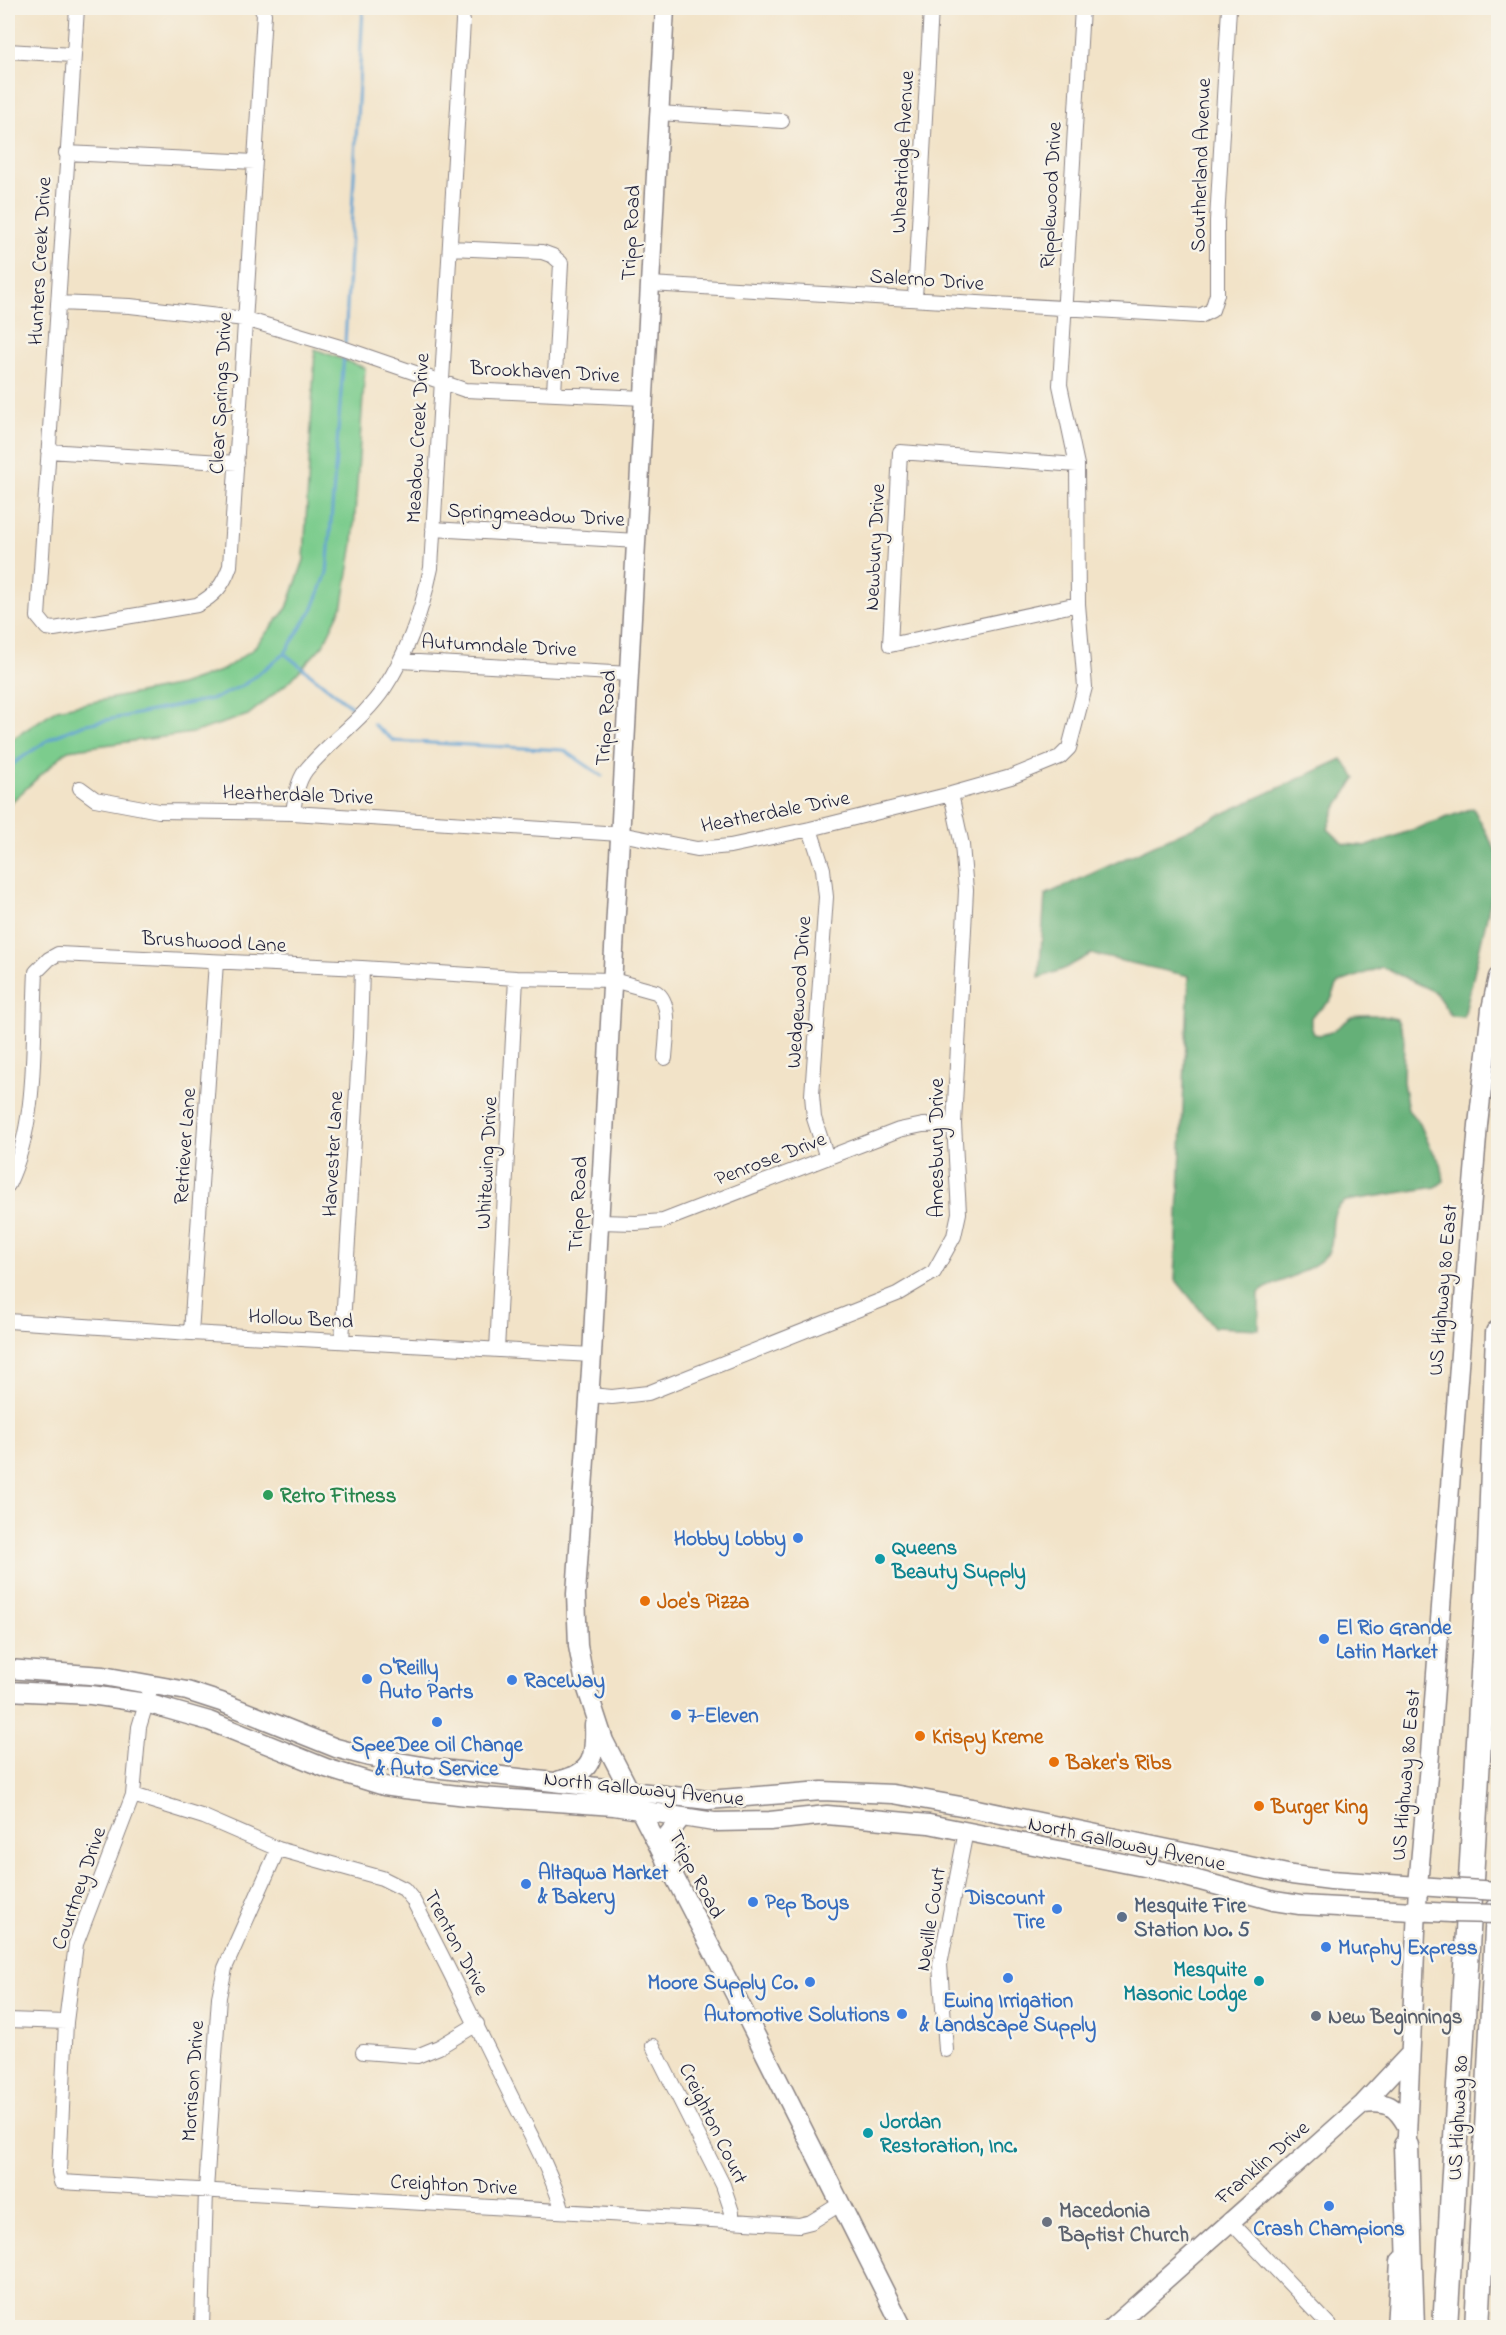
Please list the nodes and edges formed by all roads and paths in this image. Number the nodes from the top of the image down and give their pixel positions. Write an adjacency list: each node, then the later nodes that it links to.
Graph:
1 (77, 8): 9 (street, Hunters Creek Drive)
2 (665, 8): 10 (main road, Tripp Road)
3 (931, 8): 16 (street, Wheatridge Avenue)
4 (1082, 8): 18 (street, Ripplewood Drive)
5 (1229, 8): 19 (street, Southerland Avenue)
6 (262, 9): 13 (street, Clear Springs Drive)
7 (463, 21): 14 (street, Meadow Creek Drive)
8 (8, 51): 9 (street)
9 (72, 55): 12 (street, Hunters Creek Drive)
10 (659, 113): 11 (street); 15 (main road, Tripp Road)
11 (782, 121)
12 (66, 153): 13 (street); 17 (street, Hunters Creek Drive)
13 (255, 162): 20 (street, Clear Springs Drive)
14 (450, 248): 21 (street, Meadow Creek Drive); 23 (street)
15 (650, 284): 16 (street, Salerno Drive); 24 (main road, Tripp Road)
16 (915, 298): 18 (street, Salerno Drive)
17 (58, 303): 20 (street, Brookhaven Drive); 25 (street, Hunters Creek Drive)
18 (1065, 309): 19 (street, Salerno Drive); 22 (street, Ripplewood Drive)
19 (1200, 316)
20 (245, 319): 21 (street, Brookhaven Drive); 26 (street, Clear Springs Drive)
21 (441, 382): 23 (street, Brookhaven Drive); 28 (street, Meadow Creek Drive)
22 (1060, 385): 27 (street, Heatherdale Drive)
23 (554, 393): 24 (street, Brookhaven Drive)
24 (644, 398): 29 (main road, Tripp Road)
25 (48, 451): 26 (street); 31 (street, Hunters Creek Drive)
26 (237, 463): 31 (street, Clear Springs Drive)
27 (1077, 465): 30 (street, Heatherdale Drive); 30 (street, Newbury Drive)
28 (434, 529): 29 (street, Springmeadow Drive); 32 (street, Meadow Creek Drive)
29 (637, 541): 33 (main road, Tripp Road)
30 (1078, 604): 35 (street, Heatherdale Drive)
31 (41, 624)
32 (401, 661): 33 (street, Autumndale Drive); 36 (street, Meadow Creek Drive)
33 (630, 674): 38 (main road, Tripp Road)
34 (80, 788): 36 (street, Heatherdale Drive)
35 (951, 794): 37 (street, Heatherdale Drive); 45 (street, Amesbury Drive)
36 (293, 813): 38 (street, Heatherdale Drive)
37 (810, 829): 38 (street, Heatherdale Drive); 46 (street, Wedgewood Drive)
38 (620, 834): 43 (main road, Tripp Road)
39 (216, 962): 40 (street, Brushwood Lane); 47 (street, Brushwood Lane); 50 (street, Retriever Lane)
40 (362, 968): 42 (street, Brushwood Lane); 52 (street, Harvester Lane)
41 (1498, 976): 76 (main road, US Highway 80 East)
42 (516, 978): 43 (street, Brushwood Lane); 53 (street, Whitewing Drive)
43 (613, 980): 44 (street, Brushwood Lane); 48 (main road, Tripp Road)
44 (665, 1058)
45 (954, 1124): 46 (street, Penrose Drive); 55 (street, Amesbury Drive)
46 (827, 1158): 48 (street, Penrose Drive)
47 (8, 1185)
48 (599, 1222): 54 (main road, Tripp Road)
49 (8, 1321): 50 (street, Hollow Bend)
50 (191, 1333): 52 (street, Hollow Bend)
51 (1498, 1333): 101 (highway, US Highway 80)
52 (342, 1341): 53 (street, Hollow Bend)
53 (497, 1350): 54 (street, Hollow Bend)
54 (592, 1355): 55 (main road, Tripp Road)
55 (590, 1395): 60 (main road, Tripp Road)
56 (8, 1669): 57 (main road, North Galloway Avenue)
57 (153, 1684): 59 (street, Courtney Drive); 61 (main road, North Galloway Avenue)
58 (8, 1691): 59 (main road, North Galloway Avenue)
59 (146, 1703): 62 (main road, North Galloway Avenue); 65 (street, Courtney Drive)
60 (593, 1711): 63 (main road); 64 (main road, Tripp Road)
61 (299, 1734): 62 (main road); 63 (main road, North Galloway Avenue)
62 (290, 1754): 67 (main road, North Galloway Avenue)
63 (551, 1782): 64 (main road, North Galloway Avenue)
64 (629, 1790): 66 (main road, North Galloway Avenue); 67 (main road, Tripp Road)
65 (133, 1795): 72 (street, Trenton Drive); 81 (street, Courtney Drive)
66 (972, 1808): 68 (main road, North Galloway Avenue); 70 (main road)
67 (638, 1809): 69 (main road, North Galloway Avenue); 74 (main road, Tripp Road)
68 (999, 1814): 71 (main road); 73 (main road, North Galloway Avenue)
69 (682, 1817): 70 (main road, North Galloway Avenue); 74 (main road)
70 (966, 1832): 71 (main road, North Galloway Avenue); 84 (street, Neville Court)
71 (995, 1837): 75 (main road, North Galloway Avenue)
72 (278, 1849): 82 (street, Trenton Drive); 90 (street, Morrison Drive)
73 (1172, 1850): 75 (main road); 76 (main road, North Galloway Avenue)
74 (665, 1861): 91 (main road, Tripp Road)
75 (1168, 1872): 78 (main road, North Galloway Avenue)
76 (1418, 1885): 77 (main road, North Galloway Avenue, bridge); 78 (main road, US Highway 80 East)
77 (1498, 1891)
78 (1416, 1912): 79 (main road, North Galloway Avenue, bridge); 86 (main road, US Highway 80 East)
79 (1498, 1912): 102 (highway, US Highway 80)
80 (8, 2020): 81 (street)
81 (66, 2022): 89 (street, Courtney Drive)
82 (477, 2024): 85 (street); 92 (street, Trenton Drive)
83 (653, 2046): 94 (street, Creighton Court)
84 (946, 2050)
85 (363, 2052)
86 (1410, 2054): 87 (main road, Franklin Drive); 88 (main road, US Highway 80 East)
87 (1363, 2104): 88 (main road); 93 (main road, Franklin Drive)
88 (1407, 2136): 99 (main road, US Highway 80 East); 100 (highway)
89 (61, 2182): 90 (street, Creighton Drive)
90 (206, 2190): 92 (street, Creighton Drive); 95 (street, Morrison Drive)
91 (840, 2204): 94 (street, Creighton Drive); 96 (main road, Tripp Road)
92 (563, 2211): 94 (street, Creighton Drive)
93 (1229, 2220): 97 (main road, Franklin Drive); 98 (street)
94 (732, 2221)
95 (202, 2328)
96 (903, 2328)
97 (1111, 2328)
98 (1332, 2328)
99 (1396, 2328)
100 (1412, 2328)
101 (1445, 2328)
102 (1477, 2328)

